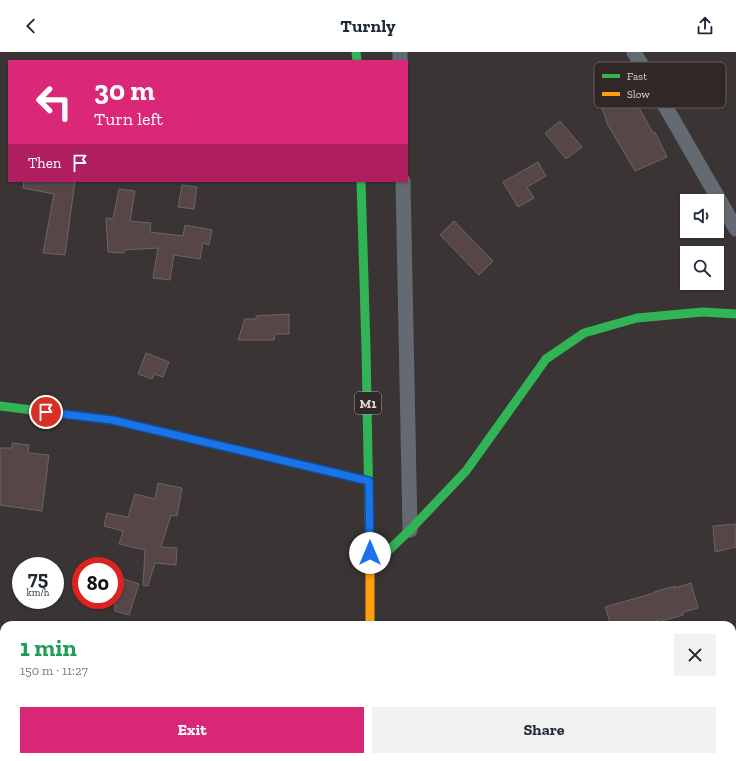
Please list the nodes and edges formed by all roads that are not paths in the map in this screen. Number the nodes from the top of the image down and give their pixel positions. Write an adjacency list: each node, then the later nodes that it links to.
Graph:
1 (634, 52): 2 (street)
2 (640, 62)
3 (666, 108): 6 (street)
4 (361, 182): 9 (main road, M1)
5 (402, 182): 10 (street)
6 (736, 230)
7 (736, 314): 10 (main road)
8 (0, 406): 9 (main road)
9 (369, 481): 11 (main road, M1)
10 (410, 530): 11 (main road)
11 (370, 568): 12 (main road, M1)
12 (370, 621)

